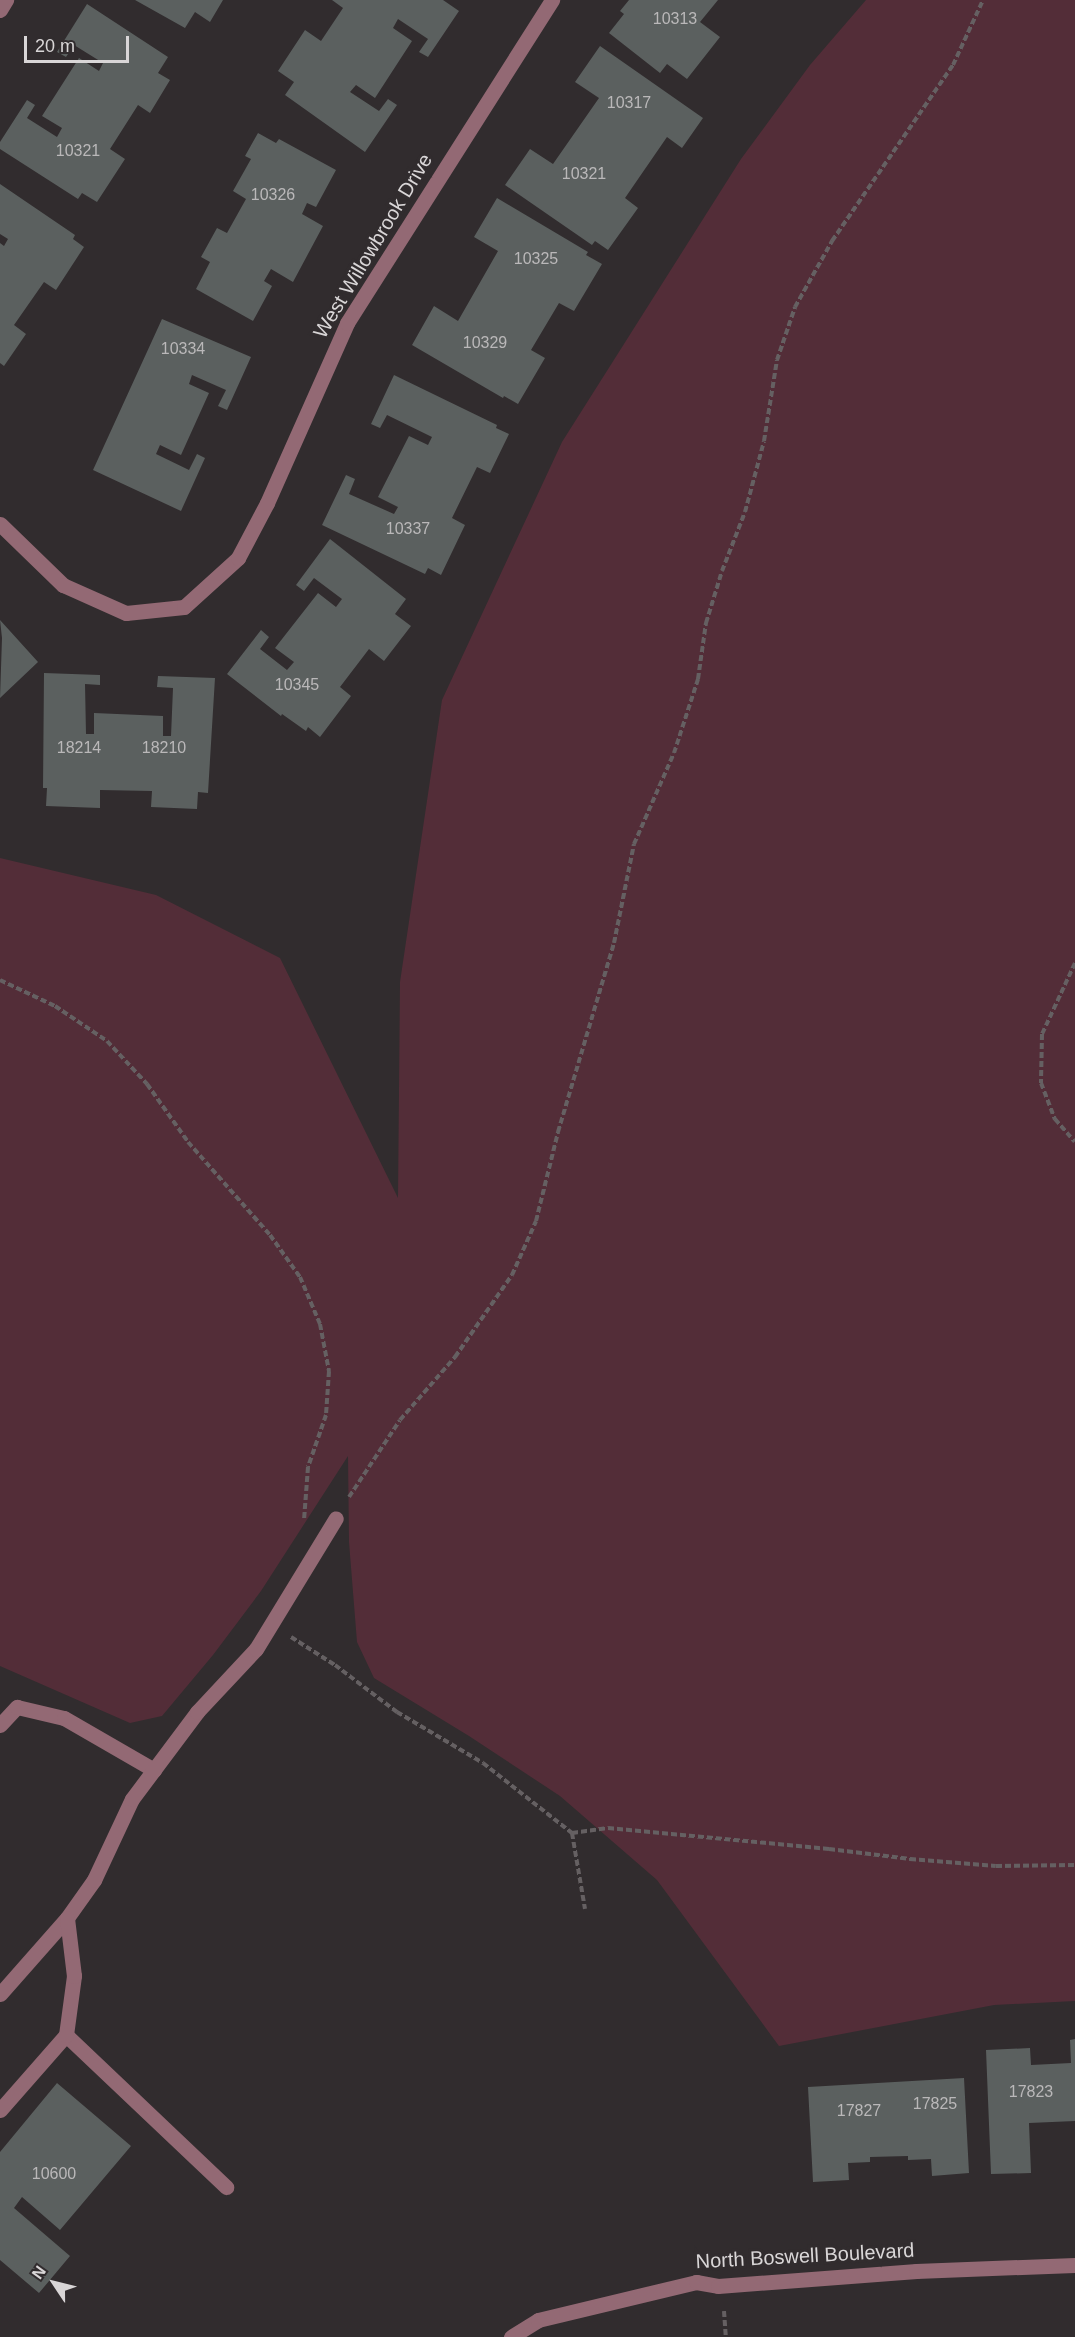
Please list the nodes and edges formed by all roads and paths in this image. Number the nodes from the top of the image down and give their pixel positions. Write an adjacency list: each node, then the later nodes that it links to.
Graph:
1 (6, 0): 4 (street)
2 (552, 0): 5 (street, West Willowbrook Drive)
3 (983, 0): 9 (path)
4 (0, 10)
5 (0, 524)
6 (1075, 963): 8 (path)
7 (0, 980): 10 (path)
8 (1075, 1142)
9 (336, 1518): 11 (street)
10 (304, 1528)
11 (273, 1626): 13 (street); 14 (path)
12 (0, 1725): 13 (street)
13 (154, 1770): 17 (street)
14 (572, 1833): 15 (path); 16 (path)
15 (1075, 1865)
16 (585, 1909)
17 (67, 1918): 18 (street); 19 (street)
18 (0, 1994)
19 (66, 2035): 20 (street); 21 (street)
20 (0, 2110)
21 (226, 2187)
22 (1075, 2265): 23 (street, North Boswell Boulevard)
23 (511, 2337)

